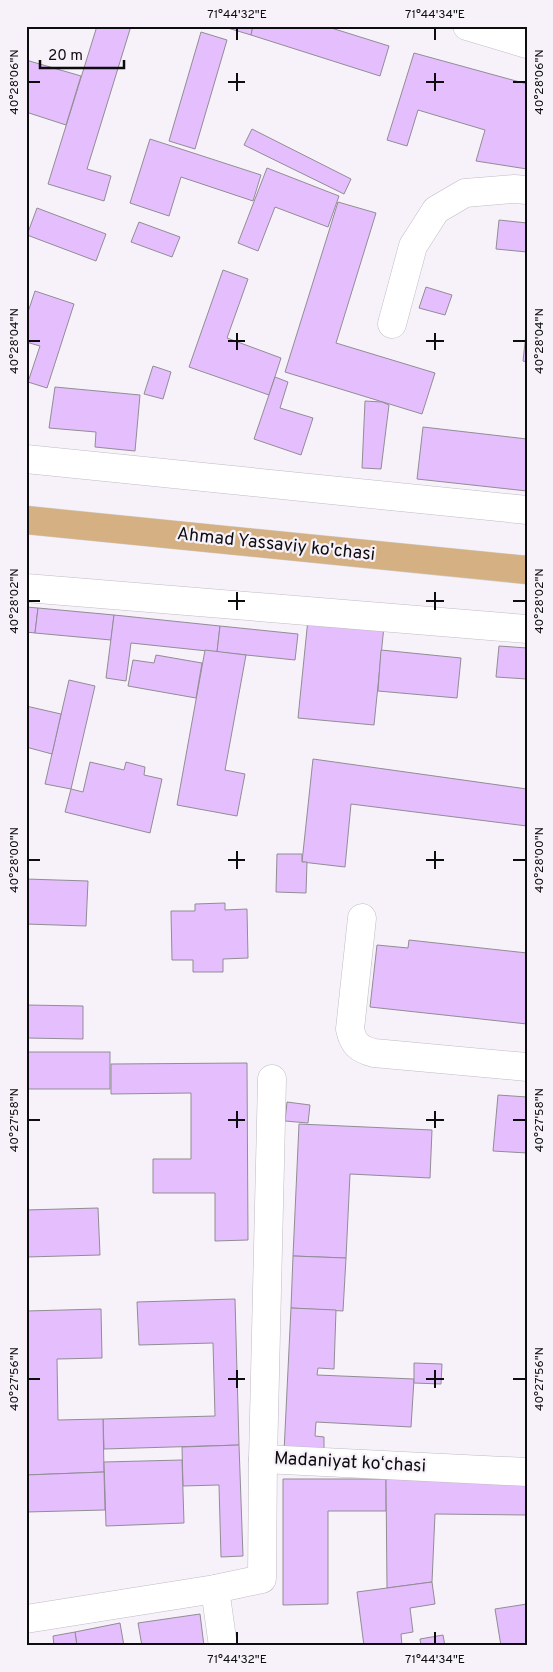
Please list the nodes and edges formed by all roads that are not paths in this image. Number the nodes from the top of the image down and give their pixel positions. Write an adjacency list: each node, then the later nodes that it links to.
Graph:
1 (467, 26): 2 (street)
2 (527, 44)
3 (527, 190): 4 (street)
4 (392, 324)
5 (26, 459): 6 (street)
6 (527, 510)
7 (26, 520): 8 (main road, Ahmad Yassaviy ko'chasi)
8 (527, 570)
9 (26, 588): 10 (street)
10 (527, 629)
11 (362, 918): 12 (street)
12 (527, 1067)
13 (272, 1079): 14 (street)
14 (263, 1459): 15 (street, Madaniyat koʻchasi); 16 (street, Madaniyat koʻchasi)
15 (527, 1472)
16 (214, 1589): 17 (street, Madaniyat koʻchasi); 18 (street)
17 (26, 1619)
18 (223, 1646)

